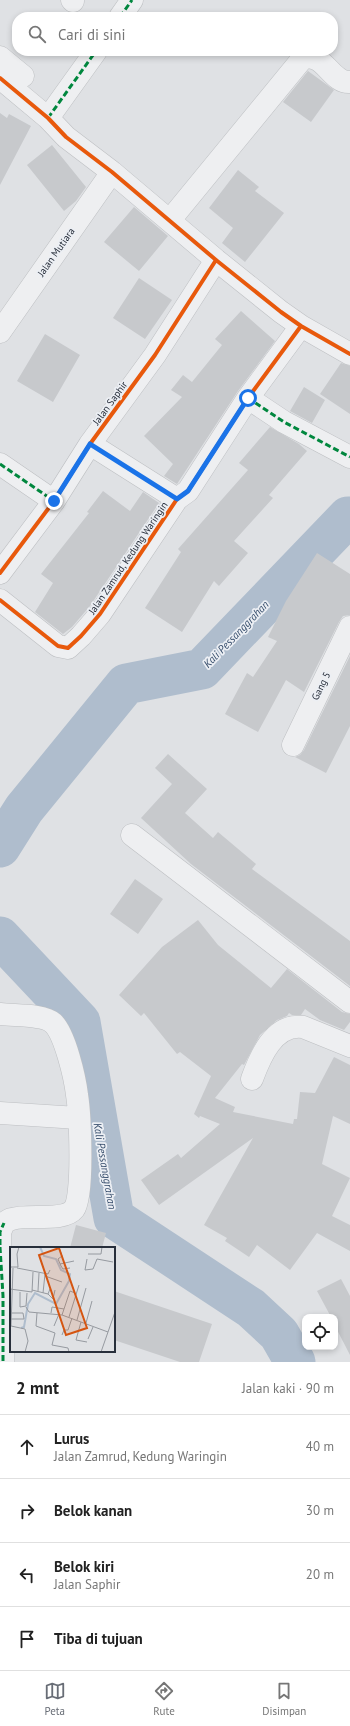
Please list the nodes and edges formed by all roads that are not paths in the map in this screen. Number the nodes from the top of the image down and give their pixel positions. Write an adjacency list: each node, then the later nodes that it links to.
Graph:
1 (132, 0): 2 (street)
2 (124, 12)
3 (92, 56): 8 (street)
4 (0, 57): 5 (street)
5 (23, 76)
6 (0, 78): 8 (street)
7 (350, 82): 10 (street)
8 (48, 118): 9 (street)
9 (112, 172): 10 (street); 13 (street, Jalan Mutiara)
10 (170, 220): 11 (street)
11 (216, 260): 12 (street); 16 (street, Jalan Saphir)
12 (301, 326): 14 (street); 15 (street, Jalan Zamrud, Kedung Waringin)
13 (0, 332)
14 (350, 354)
15 (248, 398): 17 (street); 19 (street, Jalan Zamrud, Kedung Waringin)
16 (90, 444): 19 (street); 20 (street, Jalan Saphir)
17 (350, 457)
18 (0, 464): 20 (street)
19 (177, 499): 22 (street, Jalan Zamrud, Kedung Waringin)
20 (54, 501): 21 (street, Jalan Saphir)
21 (0, 573)
22 (0, 600)
23 (350, 627): 24 (street, Gang 5)
24 (293, 745)
25 (132, 835): 26 (street)
26 (350, 1002)
27 (0, 1014): 31 (street)
28 (350, 1046): 29 (street)
29 (252, 1079)
30 (0, 1113): 31 (street)
31 (78, 1118): 32 (street)
32 (0, 1246): 33 (street)
33 (1, 1296): 34 (street)
34 (2, 1356)

